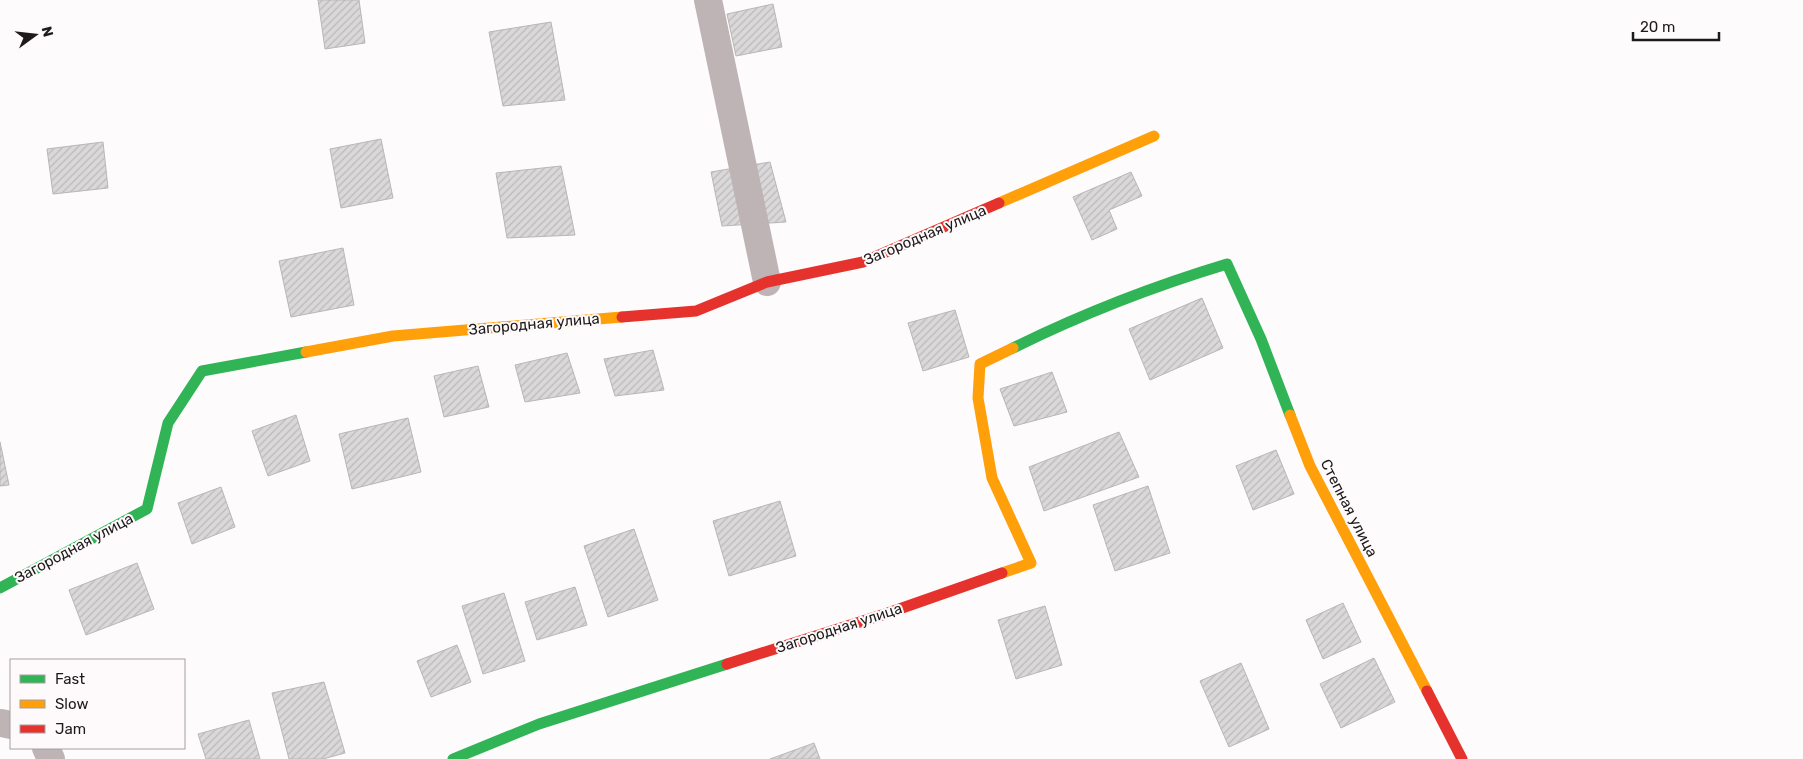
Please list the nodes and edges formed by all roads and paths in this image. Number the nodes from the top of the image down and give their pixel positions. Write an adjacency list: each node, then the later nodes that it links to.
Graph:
1 (708, 0): 4 (street)
2 (1154, 136): 4 (street, Загородная улица)
3 (1226, 264): 6 (street, Загородная улица); 7 (street, Степная улица)
4 (767, 282): 5 (street, Загородная улица)
5 (0, 588)
6 (453, 759)
7 (1462, 759)

